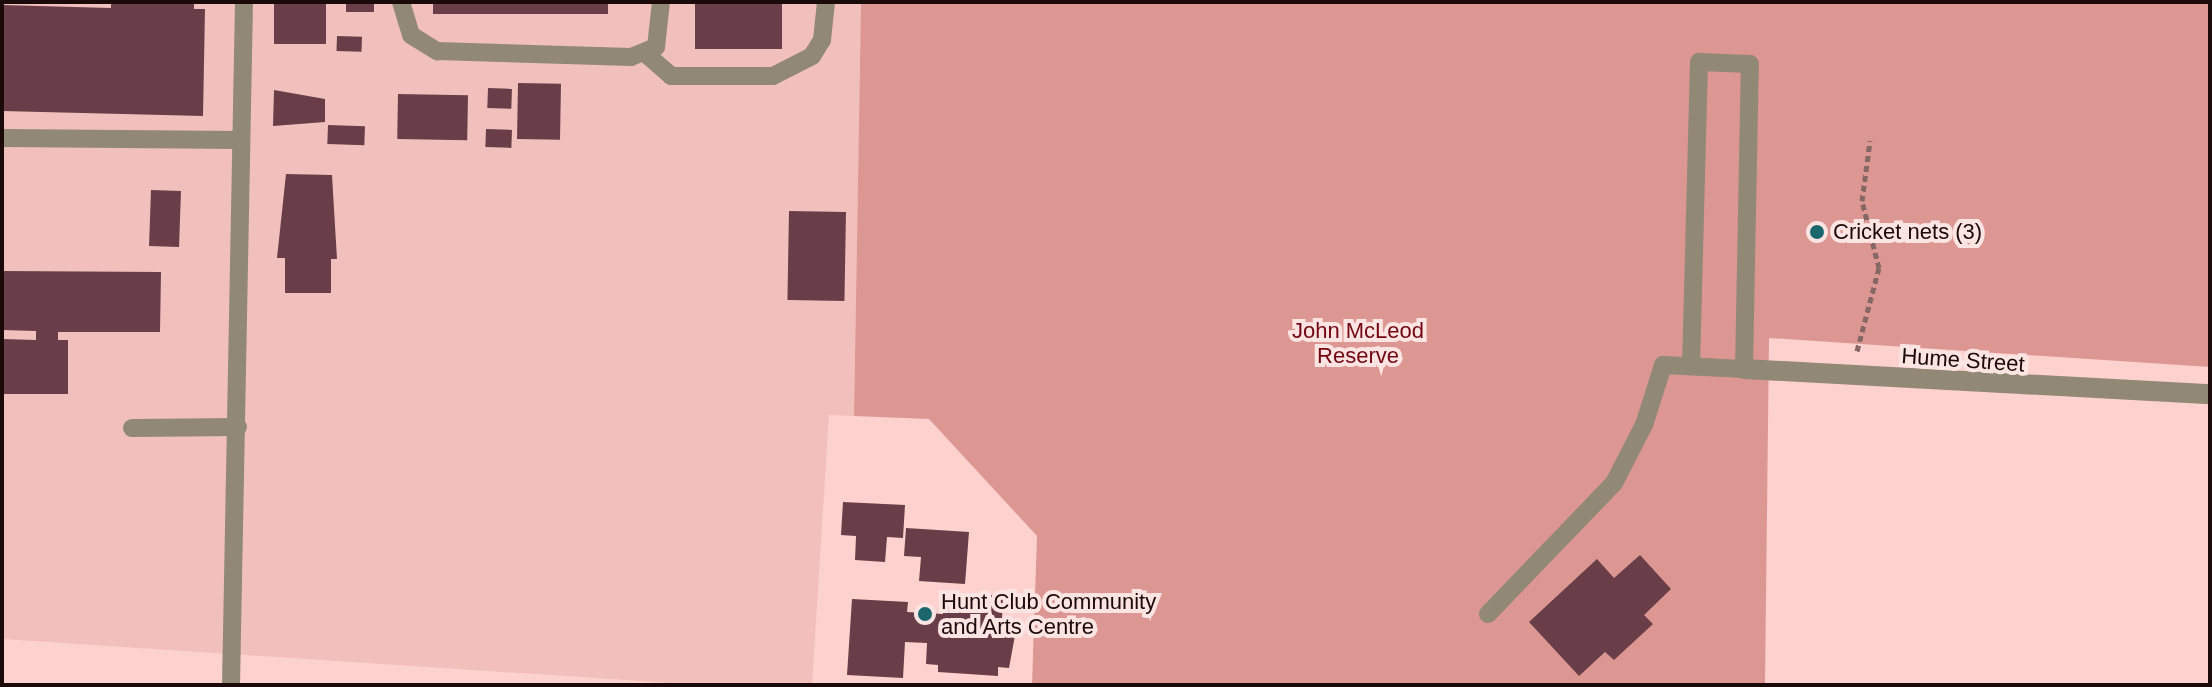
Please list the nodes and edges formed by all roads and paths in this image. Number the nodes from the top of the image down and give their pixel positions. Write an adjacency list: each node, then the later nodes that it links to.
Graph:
1 (244, 2): 7 (lane)
2 (401, 2): 5 (lane)
3 (661, 2): 5 (lane)
4 (826, 2): 5 (lane)
5 (646, 54)
6 (2, 138): 7 (lane)
7 (240, 140): 15 (lane)
8 (1870, 141): 11 (path)
9 (1691, 366): 10 (lane); 10 (lane); 17 (lane)
10 (1744, 369): 11 (street, Hume Street)
11 (1855, 377): 13 (street, Hume Street)
12 (2210, 394): 13 (street, Hume Street)
13 (2178, 398): 14 (street, Hume Street)
14 (2210, 406)
15 (238, 427): 16 (lane); 18 (lane)
16 (132, 428)
17 (1488, 614)
18 (231, 685)

